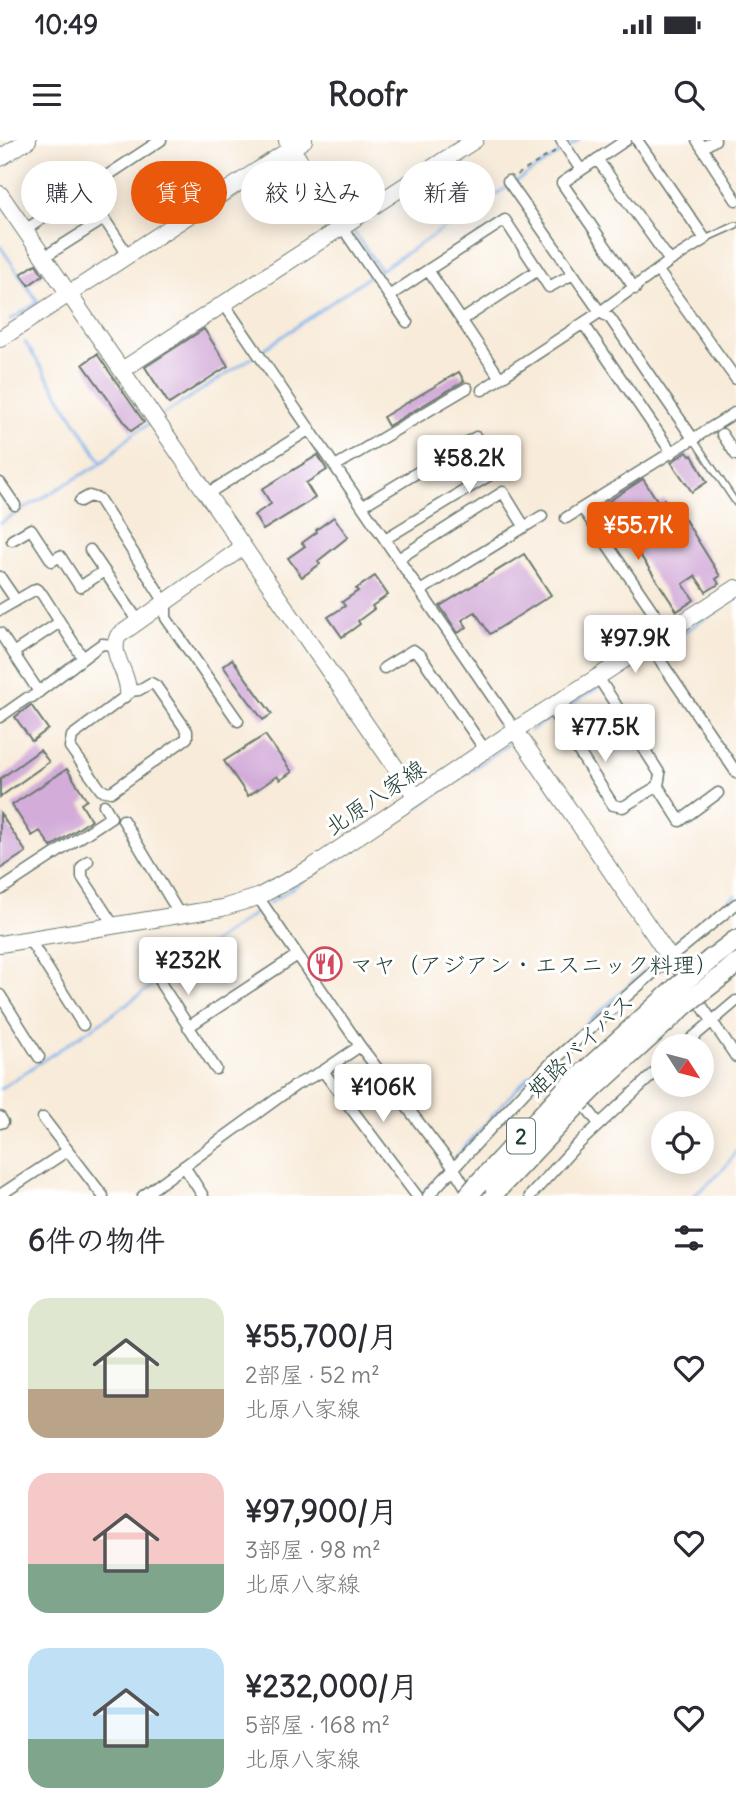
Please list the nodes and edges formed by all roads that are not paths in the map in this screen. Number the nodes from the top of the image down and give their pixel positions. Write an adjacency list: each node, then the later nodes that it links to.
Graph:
1 (27, 140): 10 (street)
2 (161, 140): 12 (street)
3 (475, 140): 21 (street)
4 (626, 140): 11 (street)
5 (637, 140): 23 (street)
6 (715, 140): 9 (street)
7 (294, 143): 21 (street); 24 (street)
8 (563, 143): 13 (street)
9 (700, 144): 16 (street)
10 (0, 158)
11 (597, 159): 13 (street); 26 (street)
12 (117, 169)
13 (581, 170): 31 (street)
14 (508, 181): 30 (street)
15 (0, 194): 22 (street)
16 (735, 196)
17 (34, 224): 22 (street)
18 (96, 224): 25 (street)
19 (107, 224): 24 (street)
20 (736, 225): 23 (lane)
21 (342, 227): 33 (street); 34 (street)
22 (25, 230): 25 (street)
23 (705, 239): 26 (street)
24 (128, 255): 32 (street)
25 (44, 257): 32 (street)
26 (670, 261): 29 (street)
27 (428, 270): 28 (street); 33 (street); 36 (street)
28 (538, 270): 30 (street); 36 (street)
29 (658, 271): 31 (street); 42 (street)
30 (573, 274): 35 (street)
31 (635, 289): 35 (street)
32 (68, 293): 39 (street); 40 (street)
33 (389, 296): 37 (street)
34 (224, 304): 40 (street); 46 (street)
35 (600, 312): 38 (street); 48 (street)
36 (462, 320): 41 (street)
37 (407, 323)
38 (583, 323): 41 (street); 49 (street)
39 (0, 339)
40 (122, 370): 55 (street)
41 (500, 378): 44 (street)
42 (736, 379)
43 (467, 388): 52 (street)
44 (482, 390)
45 (736, 412): 48 (street)
46 (310, 429): 52 (street); 55 (street)
47 (722, 434): 50 (street)
48 (694, 440): 49 (street); 57 (lane)
49 (673, 453): 60 (street)
50 (736, 455)
51 (508, 464): 53 (street)
52 (335, 466): 59 (street)
53 (496, 471): 59 (street); 64 (street)
54 (0, 483): 58 (street)
55 (207, 494): 66 (street)
56 (80, 501): 74 (street)
57 (736, 503)
58 (15, 505)
59 (362, 506): 64 (street)
60 (583, 509): 62 (street); 78 (street)
61 (542, 516): 63 (street)
62 (566, 518)
63 (524, 526): 68 (street); 72 (street)
64 (385, 539): 68 (street)
65 (12, 540): 69 (street)
66 (243, 547): 74 (street); 96 (street)
67 (90, 550): 69 (street)
68 (398, 559): 72 (street)
69 (104, 571): 77 (street)
70 (0, 577): 73 (street)
71 (736, 588): 78 (street, 北原八家線)
72 (420, 591): 91 (street)
73 (15, 599): 75 (street); 76 (street)
74 (166, 604): 77 (street); 90 (street)
75 (0, 610)
76 (60, 622): 82 (street); 83 (street)
77 (139, 622): 80 (street)
78 (667, 632): 81 (street, 北原八家線)
79 (0, 633): 82 (street)
80 (114, 645): 83 (street); 86 (street)
81 (653, 650): 85 (street, 北原八家線); 93 (street)
82 (13, 653): 87 (street)
83 (83, 658): 87 (street)
84 (384, 668): 92 (street)
85 (602, 683): 88 (street, 北原八家線); 94 (street)
86 (128, 691): 86 (street)
87 (39, 692): 89 (street)
88 (554, 713): 91 (street, 北原八家線); 94 (street)
89 (0, 717)
90 (238, 721)
91 (515, 730): 92 (street, 北原八家線); 109 (street)
92 (485, 750): 96 (street, 北原八家線)
93 (736, 772)
94 (658, 786): 95 (street)
95 (718, 793)
96 (415, 797): 101 (street, 北原八家線)
97 (104, 805): 100 (street)
98 (123, 820): 103 (street)
99 (88, 861): 104 (street)
100 (0, 890)
101 (262, 903): 103 (street, 北原八家線); 108 (street)
102 (736, 904): 109 (street)
103 (180, 915): 104 (street, 北原八家線)
104 (114, 926): 105 (street, 北原八家線)
105 (29, 939): 107 (street, 北原八家線); 115 (street)
106 (736, 940): 110 (highway, 姫路バイパス / 2)
107 (0, 944)
108 (296, 956): 116 (street); 118 (street)
109 (670, 958): 114 (street); 121 (street)
110 (723, 966): 133 (highway, 姫路バイパス / 2, bridge)
111 (162, 984): 116 (street)
112 (0, 995): 119 (street)
113 (736, 1001): 114 (street)
114 (712, 1020): 117 (street); 120 (street)
115 (83, 1025)
116 (188, 1027): 122 (street)
117 (696, 1034)
118 (360, 1046): 123 (street); 131 (street)
119 (39, 1057)
120 (736, 1057)
121 (552, 1062): 128 (street); 131 (street)
122 (216, 1069)
123 (323, 1071): 130 (street); 138 (street)
124 (651, 1076): 128 (street)
125 (0, 1117): 127 (street)
126 (43, 1118): 129 (street)
127 (0, 1123)
128 (598, 1124): 140 (street)
129 (67, 1151): 134 (street); 135 (street)
130 (184, 1166): 132 (street); 137 (street)
131 (453, 1167): 133 (street); 139 (street)
132 (158, 1191): 136 (street)
133 (477, 1193)
134 (0, 1195)
135 (103, 1196)
136 (143, 1196)
137 (203, 1196)
138 (418, 1196)
139 (428, 1196)
140 (530, 1196)

